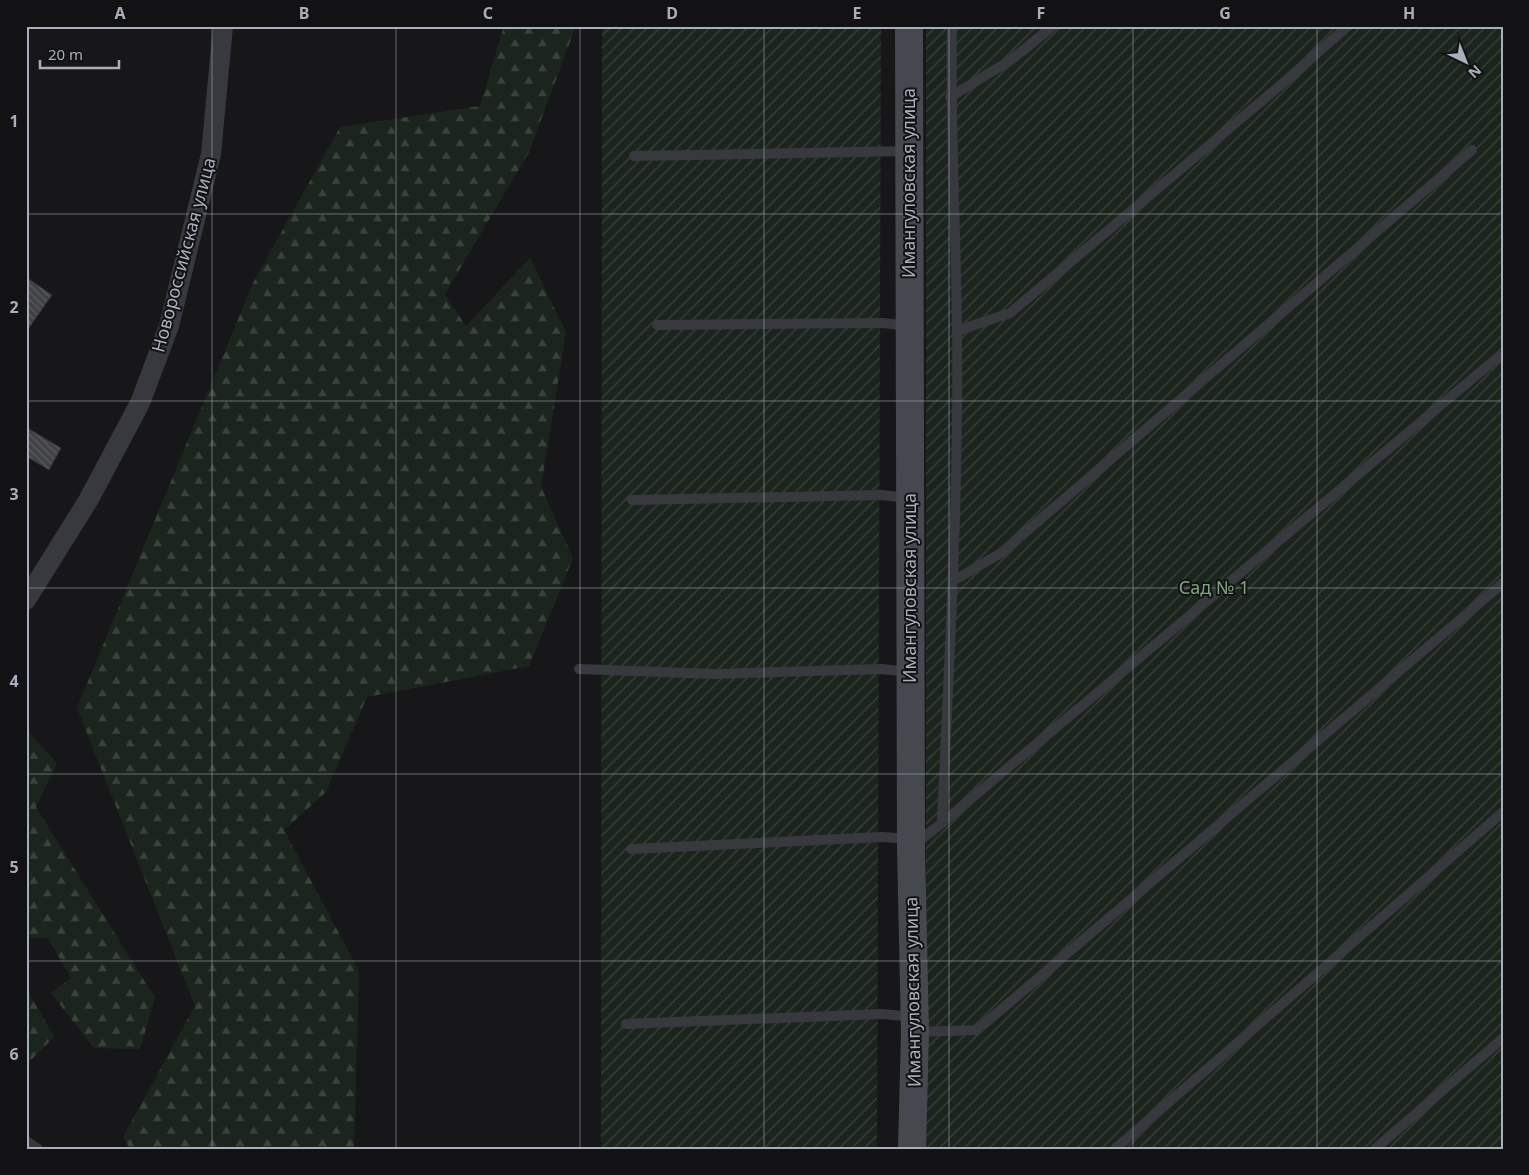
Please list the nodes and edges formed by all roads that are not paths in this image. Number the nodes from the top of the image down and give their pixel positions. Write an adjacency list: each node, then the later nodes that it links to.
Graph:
1 (223, 26): 18 (street, Новороссийская улица)
2 (909, 26): 8 (street, Имангуловская улица)
3 (952, 26): 6 (lane)
4 (1053, 26): 6 (lane)
5 (1348, 26): 12 (lane)
6 (950, 96): 12 (lane)
7 (1472, 150): 16 (lane)
8 (909, 151): 9 (lane); 11 (street, Имангуловская улица)
9 (634, 156)
10 (657, 325): 11 (lane)
11 (909, 326): 14 (street, Имангуловская улица)
12 (957, 331): 16 (lane)
13 (1503, 356): 22 (lane)
14 (910, 498): 15 (lane); 20 (street, Имангуловская улица)
15 (632, 500)
16 (952, 582): 22 (lane)
17 (1503, 583): 26 (lane)
18 (26, 600)
19 (579, 669): 20 (lane)
20 (910, 672): 23 (street, Имангуловская улица)
21 (1503, 812): 31 (lane)
22 (942, 823): 23 (lane)
23 (911, 843): 24 (lane); 26 (street, Имангуловская улица)
24 (632, 849)
25 (626, 1024): 26 (lane)
26 (915, 1024): 30 (street, Имангуловская улица)
27 (1503, 1038): 32 (lane)
28 (26, 1141): 29 (lane)
29 (38, 1149)
30 (912, 1149)
31 (1115, 1149)
32 (1375, 1149)

